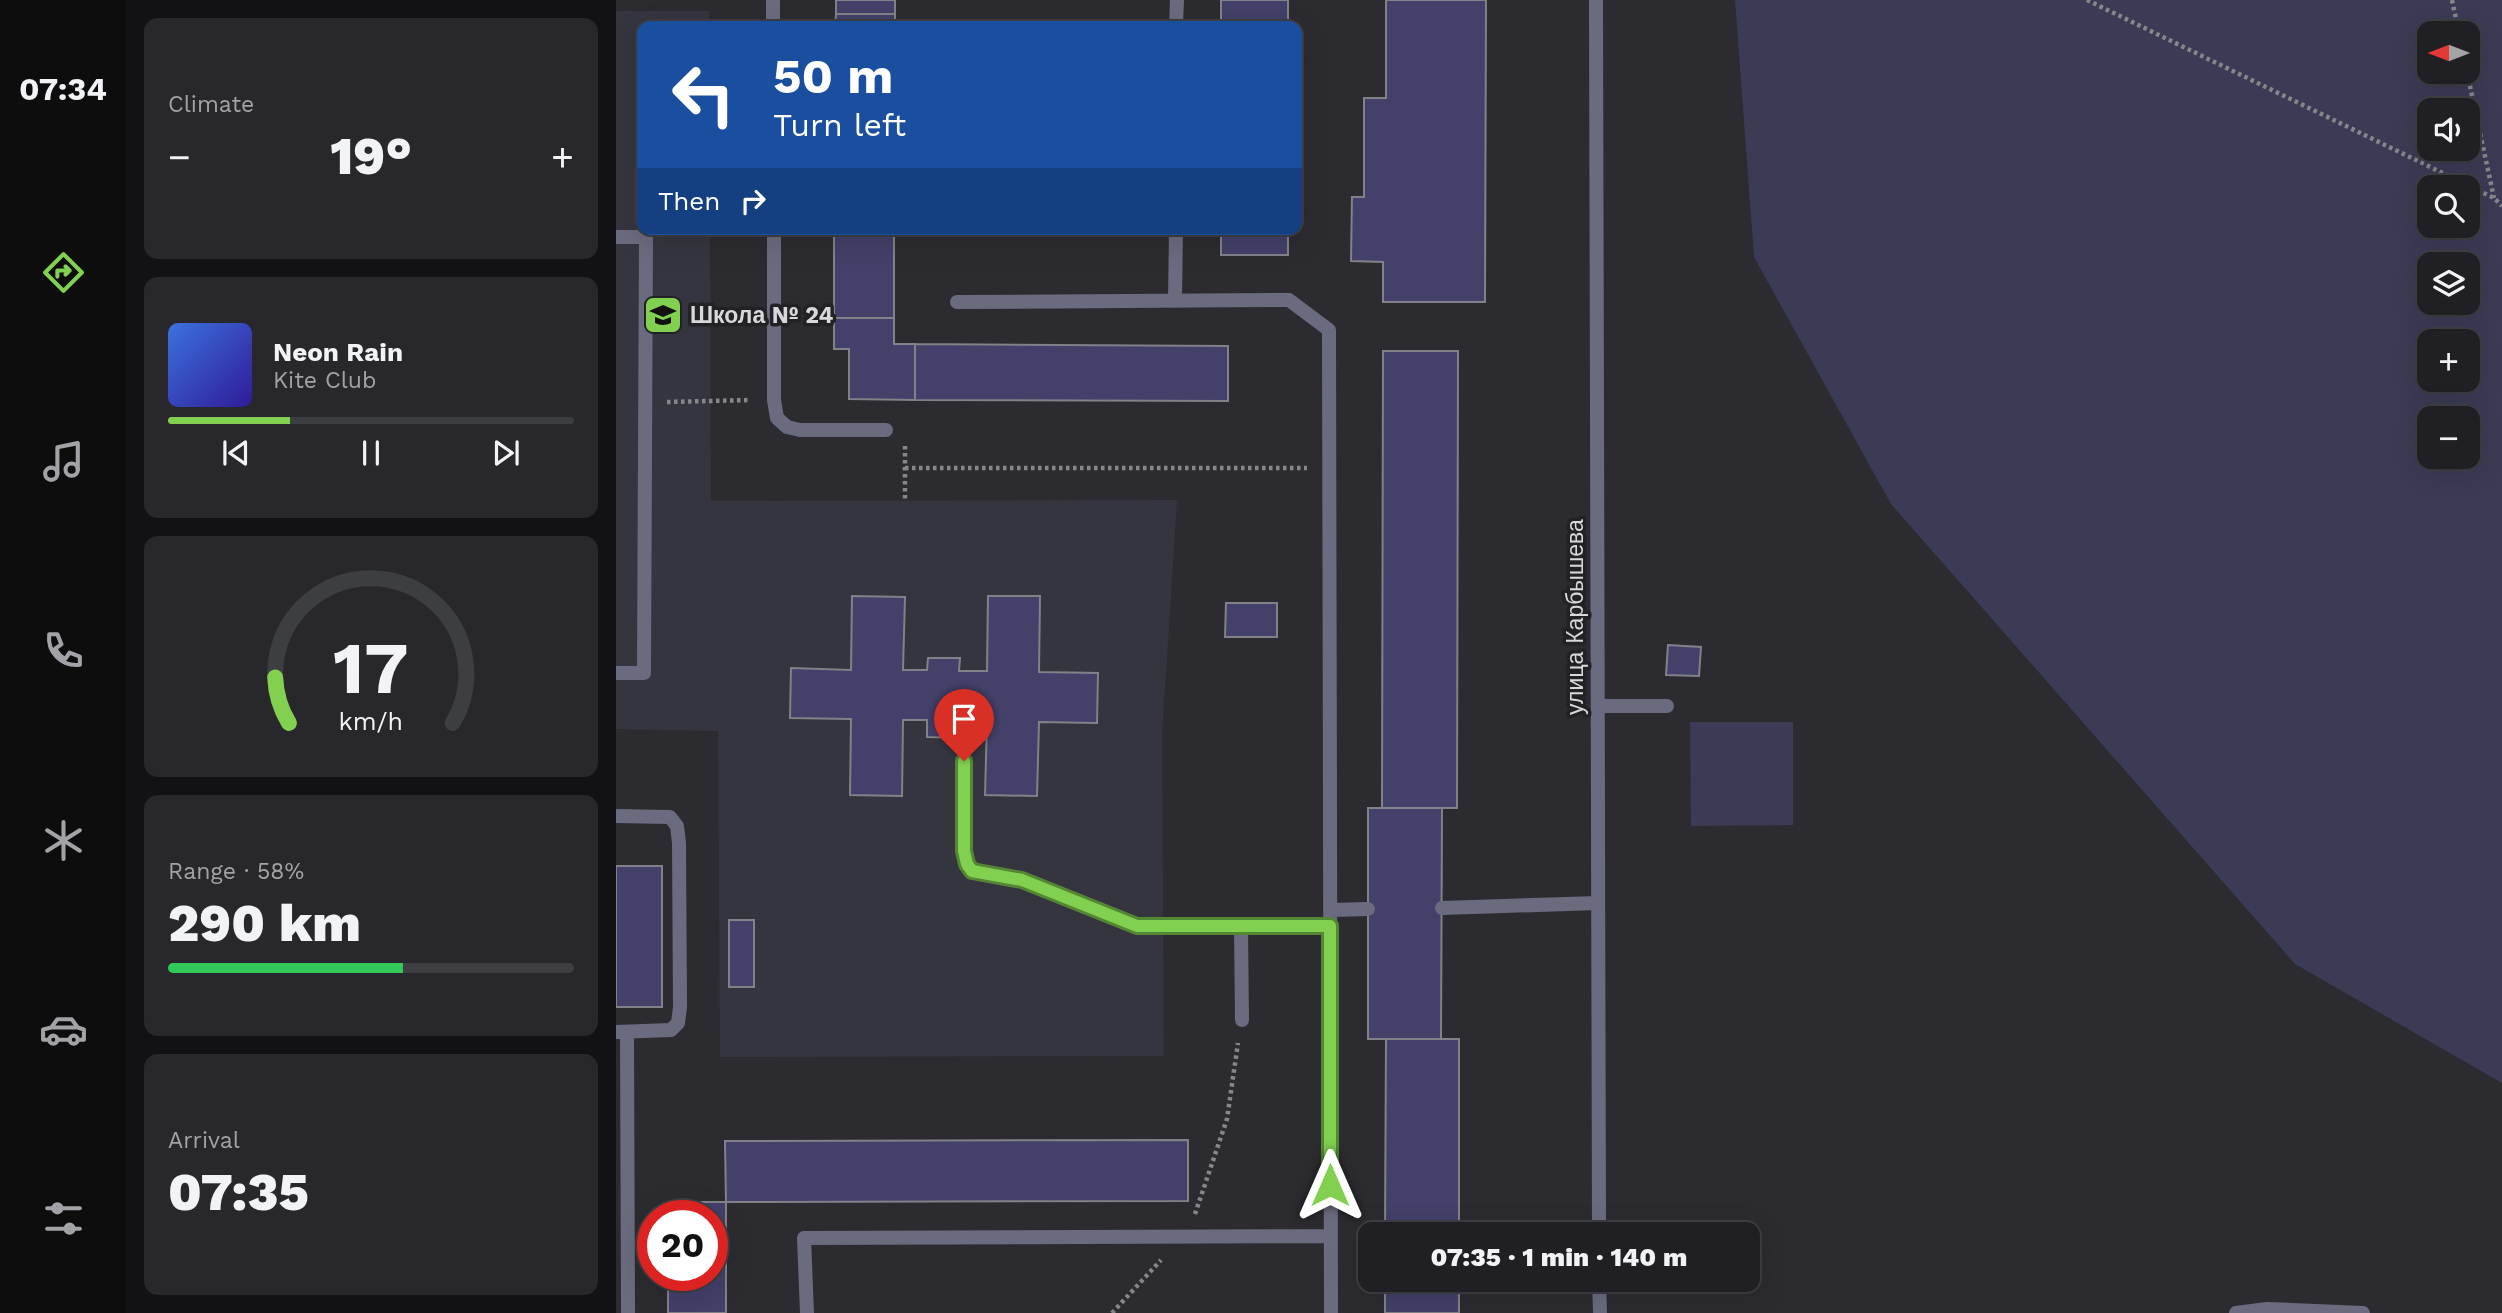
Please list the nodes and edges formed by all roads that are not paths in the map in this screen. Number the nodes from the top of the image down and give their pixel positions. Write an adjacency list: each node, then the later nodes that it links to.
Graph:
1 (773, 0): 4 (street)
2 (1177, 0): 5 (street)
3 (1596, 0): 13 (street, улица Карбышева)
4 (773, 21)
5 (1177, 21)
6 (774, 235): 11 (street)
7 (1176, 235): 9 (street)
8 (616, 237): 12 (street)
9 (1175, 301): 10 (street); 20 (street)
10 (957, 302)
11 (886, 430)
12 (616, 673)
13 (1598, 706): 14 (street); 17 (street, улица Карбышева)
14 (1667, 706)
15 (964, 761): 21 (street)
16 (616, 816): 24 (street)
17 (1598, 903): 18 (street); 26 (street, улица Карбышева)
18 (1442, 908)
19 (1368, 909): 20 (street)
20 (1330, 910): 22 (street)
21 (1241, 926): 22 (street); 23 (street)
22 (1330, 926): 27 (street)
23 (1242, 1020)
24 (622, 1032): 25 (street)
25 (622, 1132): 29 (street)
26 (1599, 1222)
27 (1330, 1236): 30 (street); 31 (street)
28 (1600, 1292): 32 (street)
29 (628, 1313)
30 (807, 1313)
31 (1331, 1313)
32 (1600, 1313)
33 (2236, 1313): 34 (street)
34 (2362, 1313)

